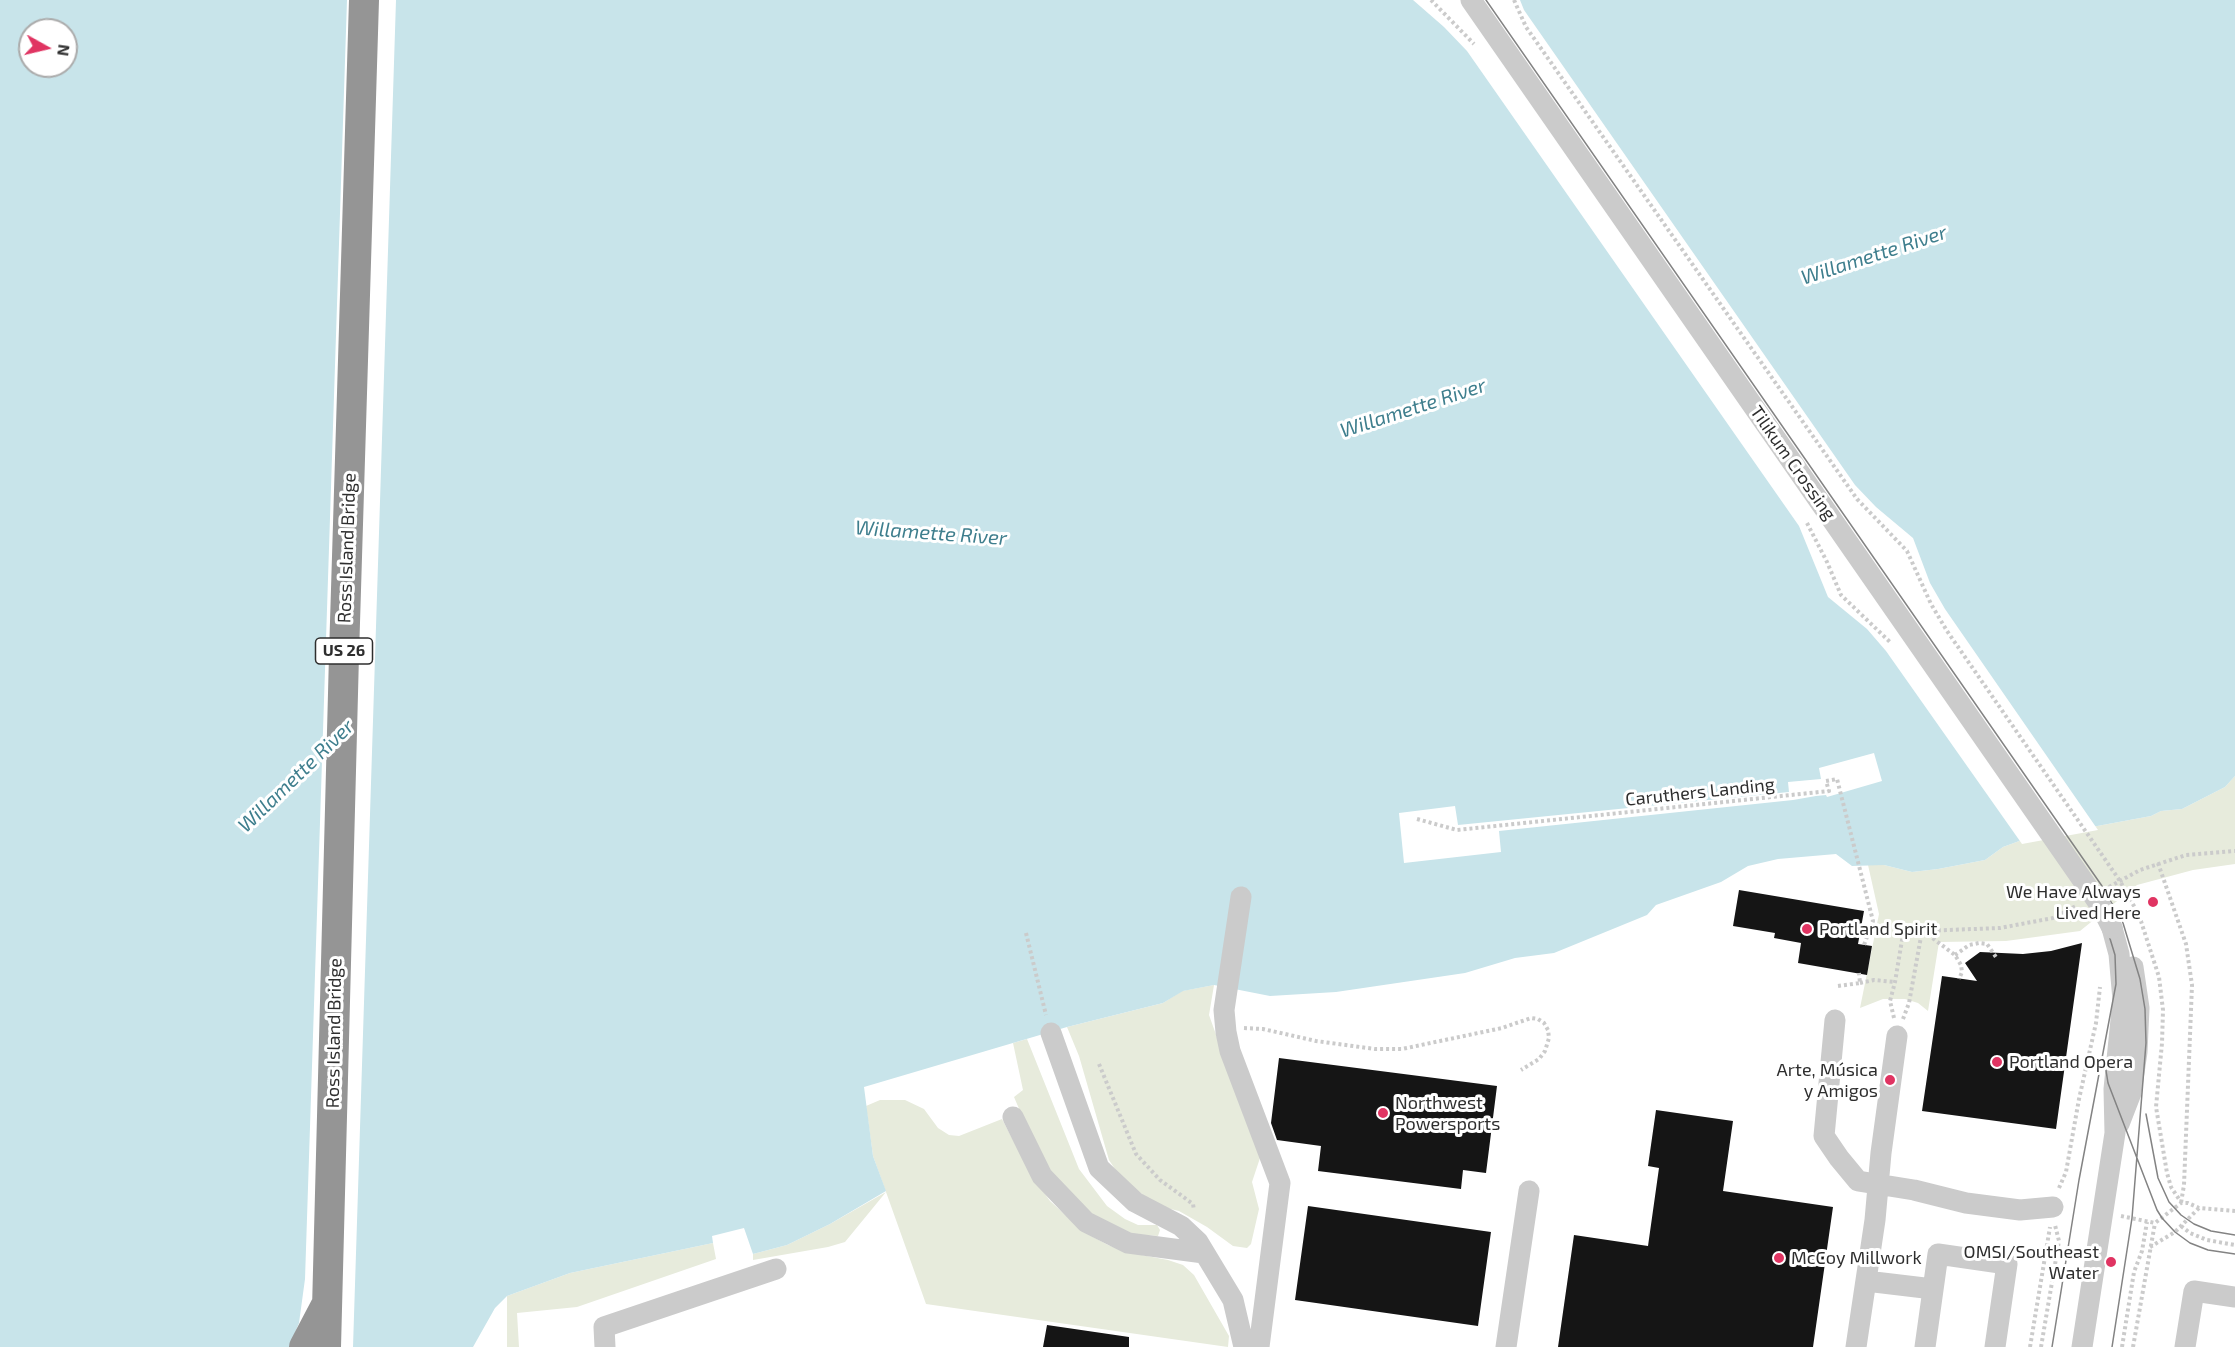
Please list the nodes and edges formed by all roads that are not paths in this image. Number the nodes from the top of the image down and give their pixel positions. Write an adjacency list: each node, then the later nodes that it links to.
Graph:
1 (364, 0): 18 (highway, Ross Island Bridge / US 26)
2 (1471, 0): 5 (street, Tilikum Crossing, bridge)
3 (1481, 0): 5 (street, Tilikum Crossing)
4 (1241, 897): 19 (street)
5 (2115, 926): 27 (street)
6 (1835, 1020): 10 (street)
7 (1051, 1033): 13 (street)
8 (1897, 1036): 10 (street)
9 (1013, 1117): 13 (street)
10 (1878, 1184): 12 (street); 15 (street)
11 (1529, 1191): 23 (street)
12 (2053, 1207)
13 (1201, 1248): 19 (street)
14 (776, 1269): 22 (street)
15 (1867, 1275): 16 (street); 24 (street)
16 (1934, 1283): 25 (street); 26 (street)
17 (2235, 1297): 28 (street)
18 (328, 1302): 20 (highway); 21 (highway, Ross Island Bridge / US 26)
19 (1248, 1344)
20 (304, 1347)
21 (326, 1347)
22 (605, 1347)
23 (1506, 1347)
24 (1856, 1347)
25 (1925, 1347)
26 (1995, 1347)
27 (2082, 1347)
28 (2185, 1347)

